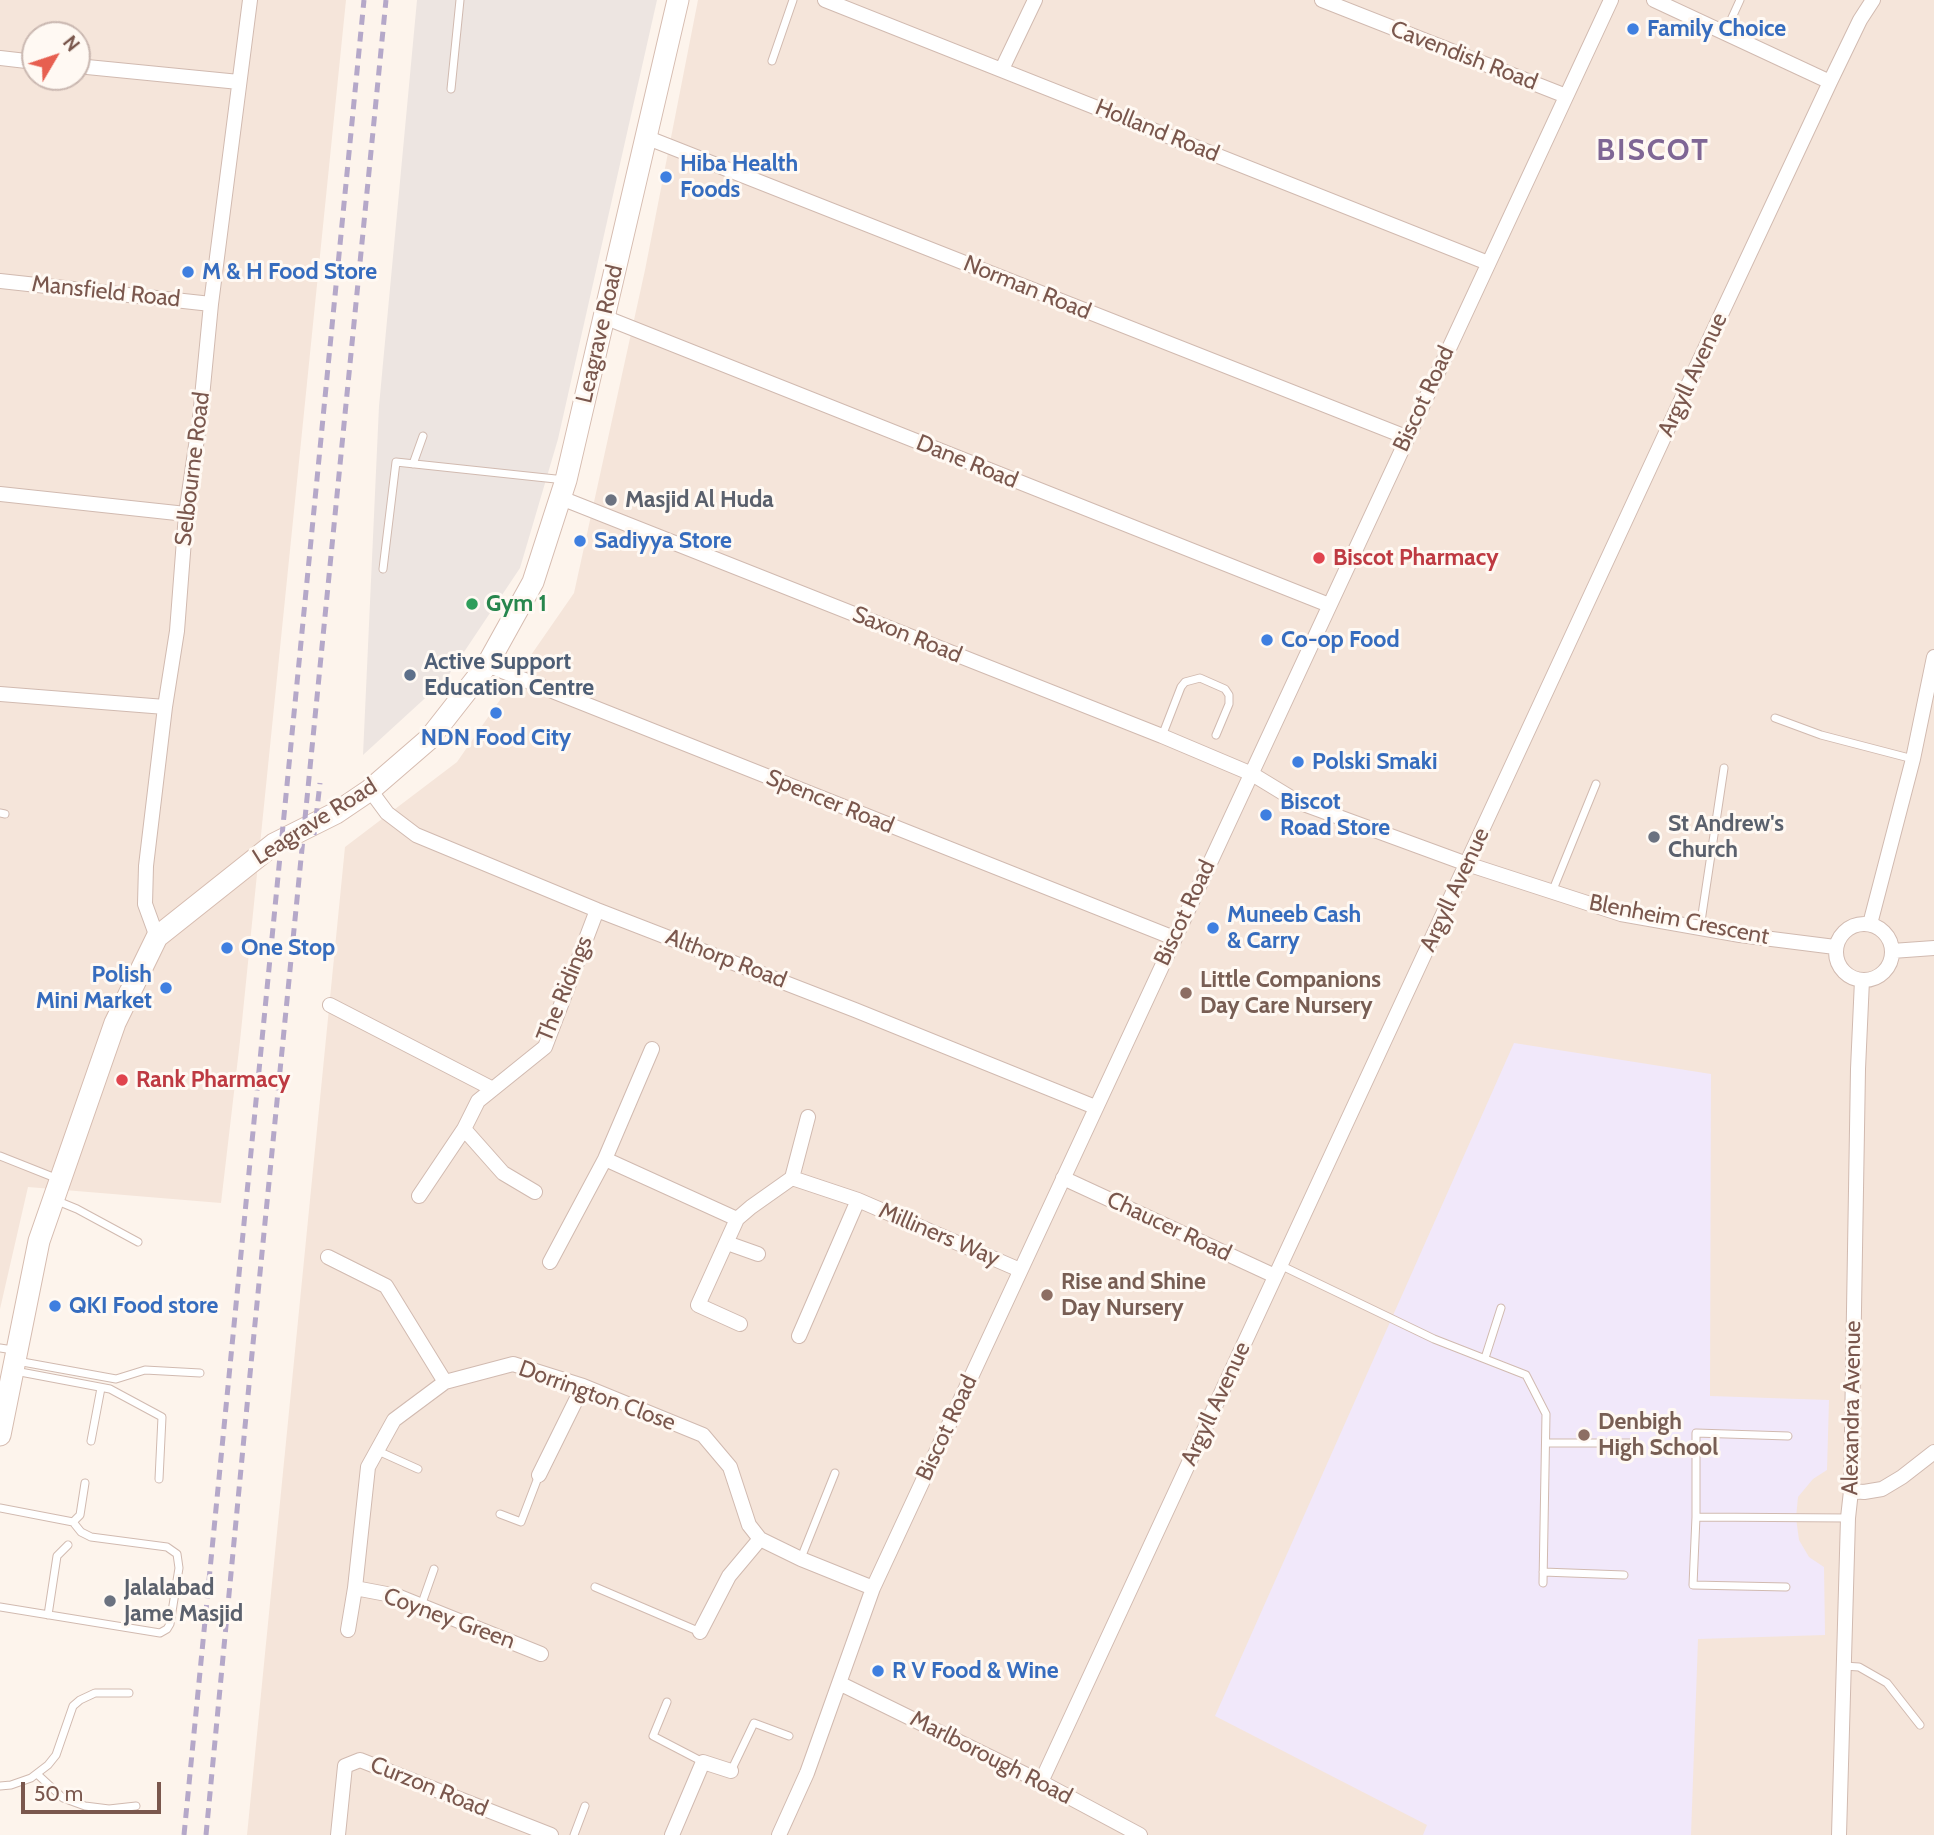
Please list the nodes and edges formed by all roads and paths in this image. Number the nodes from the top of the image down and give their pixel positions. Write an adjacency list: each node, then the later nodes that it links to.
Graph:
1 (250, 0): 18 (street, Selbourne Road)
2 (460, 0): 20 (lane)
3 (678, 0): 22 (main road, Leagrave Road)
4 (793, 0): 15 (lane)
5 (825, 0): 17 (street, Holland Road)
6 (1035, 0): 17 (street)
7 (1322, 0): 21 (street, Cavendish Road)
8 (1611, 0): 21 (street, Biscot Road)
9 (1654, 0): 12 (street)
10 (1740, 0): 12 (lane)
11 (1873, 0): 19 (street, Argyll Avenue)
12 (1725, 33): 19 (street)
13 (0, 58): 14 (street)
14 (21, 60)
15 (772, 61)
16 (91, 67): 18 (street)
17 (1002, 69): 23 (street, Holland Road)
18 (239, 82): 25 (street, Selbourne Road)
19 (1830, 82): 47 (street, Argyll Avenue)
20 (451, 89)
21 (1566, 96): 23 (street, Biscot Road)
22 (648, 138): 26 (main road, Leagrave Road); 28 (street, Norman Road)
23 (1488, 264): 28 (street, Biscot Road)
24 (0, 281): 25 (street, Mansfield Road)
25 (211, 304): 32 (street, Selbourne Road)
26 (604, 317): 30 (main road, Leagrave Road); 34 (street, Dane Road)
27 (423, 436): 29 (lane)
28 (1406, 437): 34 (street, Biscot Road)
29 (413, 464): 30 (lane); 33 (lane)
30 (563, 489): 36 (main road, Leagrave Road); 41 (street, Saxon Road)
31 (0, 495): 32 (street)
32 (186, 514): 38 (street, Selbourne Road)
33 (383, 569)
34 (1329, 605): 44 (street, Biscot Road)
35 (1934, 657): 42 (street)
36 (486, 665): 46 (main road, Leagrave Road); 53 (street, Spencer Road)
37 (0, 694): 38 (street)
38 (165, 707): 52 (street, Selbourne Road)
39 (1775, 718): 42 (lane)
40 (1216, 735): 41 (lane)
41 (1162, 736): 44 (street, Saxon Road)
42 (1913, 759): 50 (street)
43 (1724, 768): 51 (lane)
44 (1252, 774): 47 (street, Blenheim Crescent); 53 (street, Biscot Road)
45 (1596, 784): 48 (lane)
46 (370, 790): 49 (street, Althorp Road); 52 (main road, Leagrave Road)
47 (1467, 864): 48 (street, Blenheim Crescent); 79 (street, Argyll Avenue)
48 (1552, 892): 51 (street, Blenheim Crescent)
49 (597, 910): 60 (street, The Ridings); 61 (street, Althorp Road)
50 (1870, 924): 54 (street); 56 (street)
51 (1700, 928): 54 (street, Blenheim Crescent)
52 (157, 937): 68 (main road, Leagrave Road)
53 (1174, 938): 61 (street, Biscot Road)
54 (1835, 947): 57 (street)
55 (1934, 948): 56 (street)
56 (1892, 951): 57 (street)
57 (1862, 980): 101 (street, Alexandra Avenue)
58 (330, 1005): 60 (street)
59 (652, 1049): 65 (street)
60 (493, 1089): 63 (street, The Ridings)
61 (1096, 1107): 67 (street, Biscot Road)
62 (808, 1117): 66 (street)
63 (464, 1129): 69 (street); 70 (street, The Ridings)
64 (0, 1156): 68 (lane)
65 (605, 1159): 72 (street); 77 (street)
66 (792, 1178): 71 (street, Milliners Way); 72 (street)
67 (1063, 1178): 78 (street, Biscot Road); 79 (street, Chaucer Road)
68 (57, 1190): 73 (lane); 83 (main road, Leagrave Road)
69 (535, 1192)
70 (419, 1196)
71 (858, 1200): 78 (street, Milliners Way); 82 (street, Milliners Way)
72 (737, 1219): 74 (street)
73 (138, 1242)
74 (727, 1242): 75 (street); 81 (street)
75 (758, 1254)
76 (328, 1257): 86 (street)
77 (551, 1262)
78 (1020, 1270): 117 (street, Biscot Road)
79 (1277, 1270): 84 (lane); 133 (street, Argyll Avenue)
80 (1501, 1308): 84 (lane)
81 (740, 1324)
82 (799, 1336)
83 (12, 1358): 85 (lane); 88 (lane); 89 (main road, Leagrave Road)
84 (1485, 1358): 92 (lane)
85 (200, 1373)
86 (445, 1382): 87 (street, Dorrington Close); 94 (street, Dorrington Close)
87 (583, 1386): 98 (street); 107 (street, Dorrington Close)
88 (101, 1388): 91 (lane); 99 (lane)
89 (0, 1435)
90 (1788, 1436): 104 (lane)
91 (91, 1441)
92 (1546, 1443): 93 (lane); 111 (lane)
93 (1636, 1443)
94 (377, 1450): 96 (lane); 116 (street, Dorrington Close)
95 (1934, 1452): 101 (street)
96 (418, 1469)
97 (835, 1473): 109 (lane)
98 (539, 1475): 103 (lane)
99 (159, 1479)
100 (85, 1483): 106 (lane)
101 (1851, 1492): 105 (street, Alexandra Avenue)
102 (0, 1508): 106 (lane)
103 (500, 1514)
104 (1696, 1517): 105 (lane); 115 (lane)
105 (1848, 1518): 124 (street, Alexandra Avenue)
106 (72, 1522): 120 (lane)
107 (760, 1539): 109 (street); 122 (street)
108 (68, 1545): 120 (lane)
109 (801, 1559): 117 (street)
110 (434, 1569): 118 (lane)
111 (1543, 1572): 112 (lane); 113 (lane)
112 (1624, 1575)
113 (1543, 1583)
114 (596, 1587): 122 (lane)
115 (1786, 1587)
116 (355, 1588): 118 (street, Coyney Green); 121 (street, Dorrington Close)
117 (873, 1588): 125 (street, Biscot Road)
118 (421, 1605): 123 (street, Coyney Green)
119 (0, 1607): 120 (lane)
120 (48, 1615)
121 (348, 1630)
122 (700, 1632)
123 (541, 1654)
124 (1844, 1666): 128 (lane); 143 (street, Alexandra Avenue)
125 (841, 1684): 133 (street, Marlborough Road); 141 (street, Biscot Road)
126 (129, 1693): 132 (lane)
127 (667, 1702): 130 (lane)
128 (1920, 1726)
129 (789, 1736): 131 (lane)
130 (703, 1762): 131 (street); 140 (street)
131 (731, 1771)
132 (37, 1774): 134 (lane); 135 (lane)
133 (1041, 1782): 142 (street, Marlborough Road)
134 (0, 1786)
135 (136, 1806)
136 (585, 1806): 139 (lane)
137 (338, 1835): 138 (street, Curzon Road)
138 (551, 1835)
139 (574, 1835)
140 (672, 1835)
141 (779, 1835)
142 (1140, 1835)
143 (1839, 1835)

